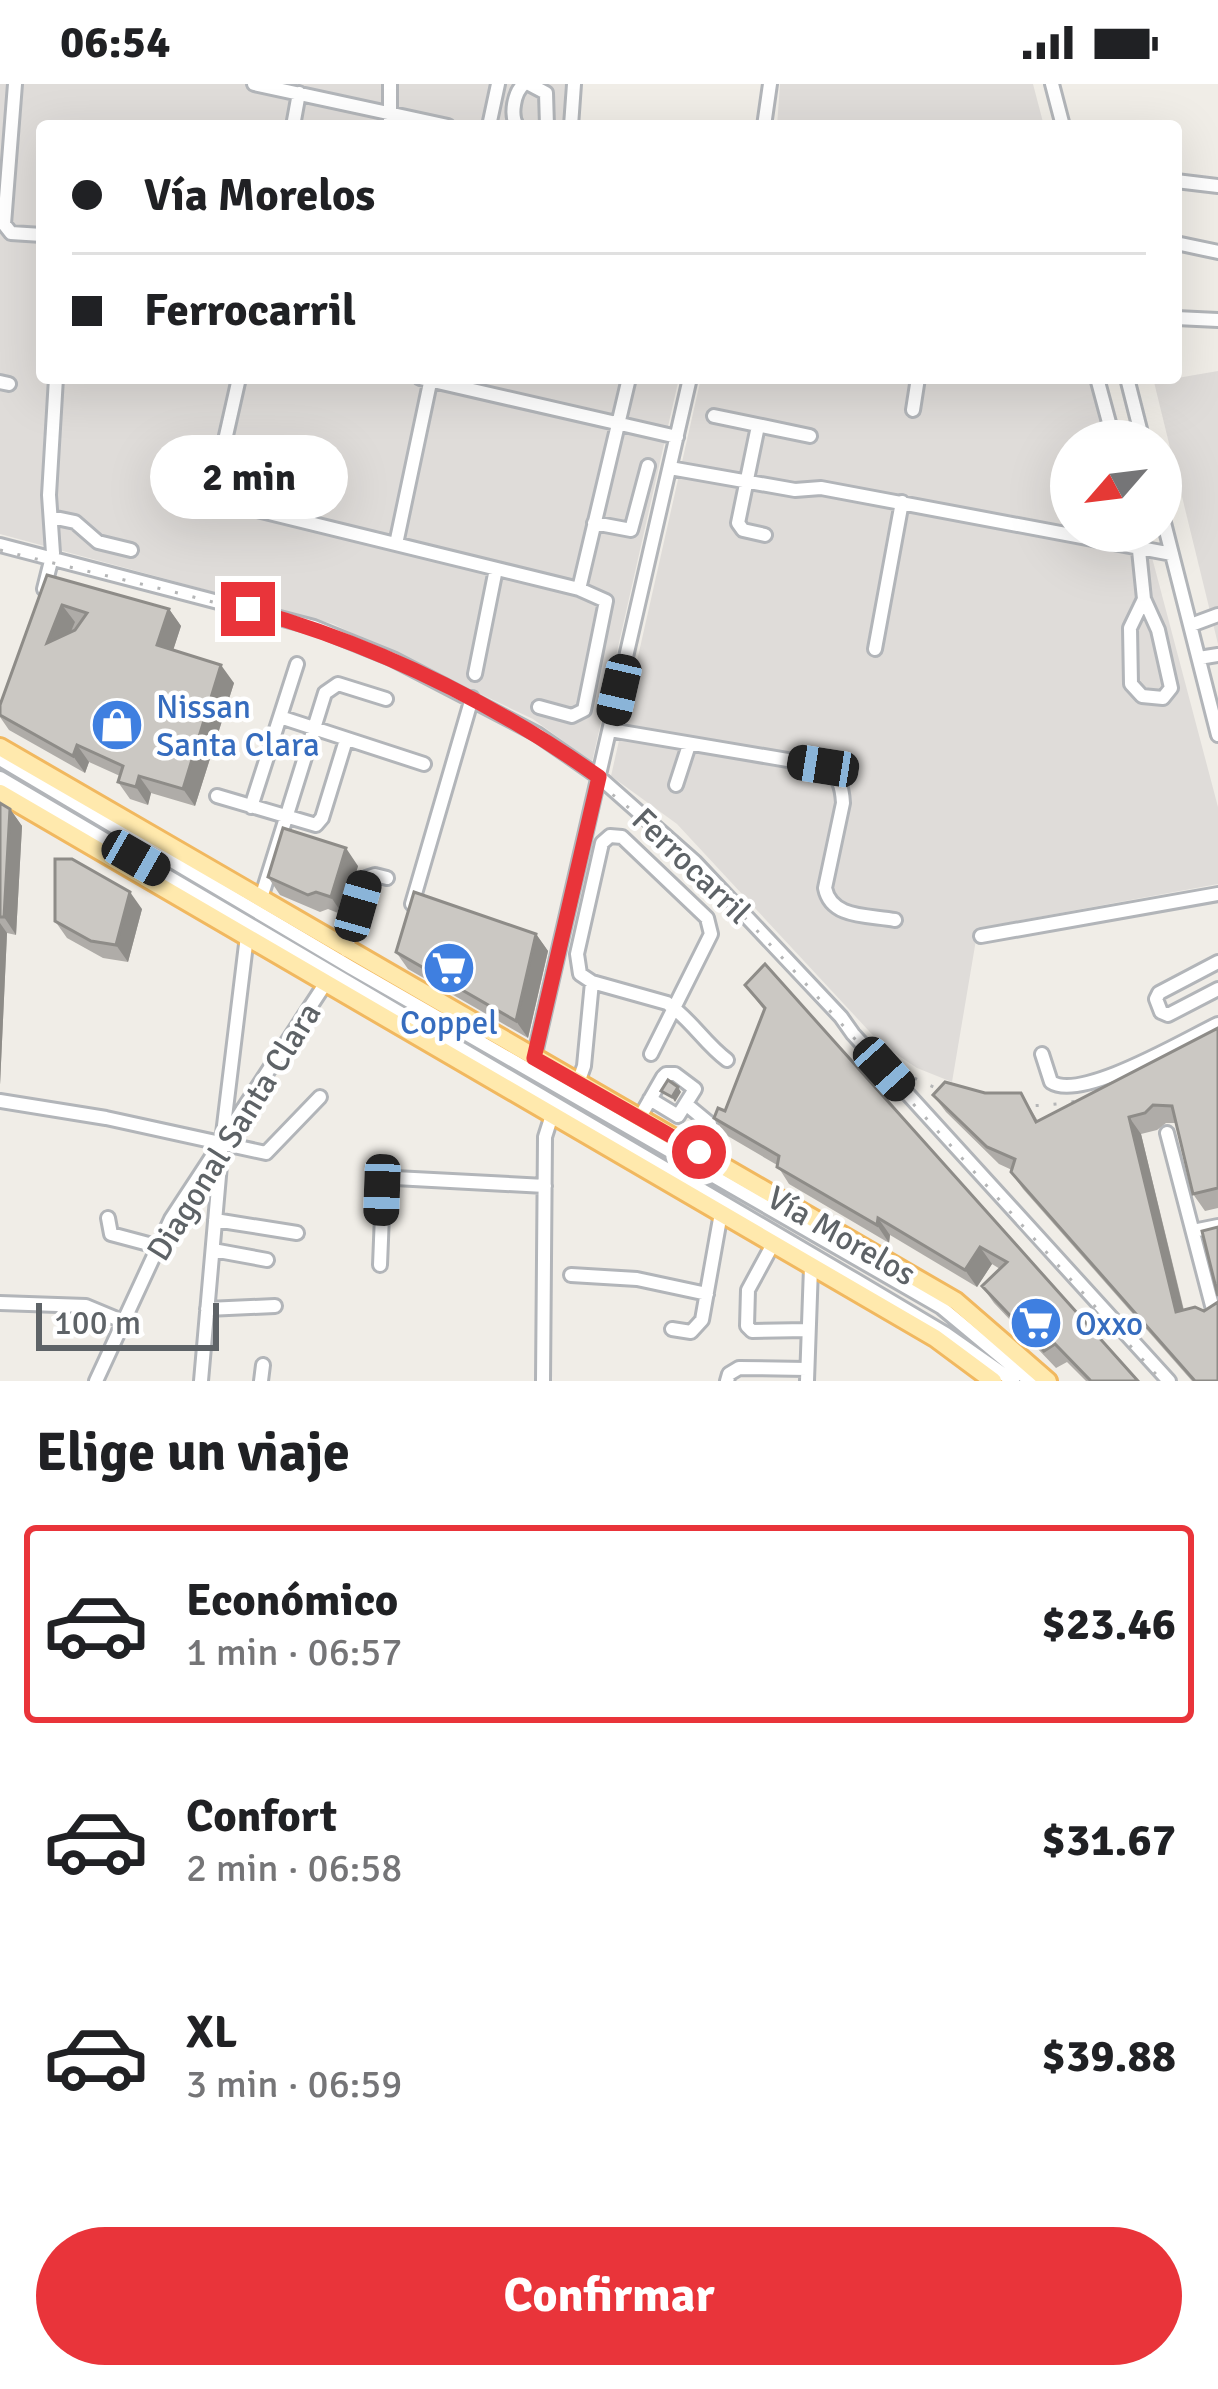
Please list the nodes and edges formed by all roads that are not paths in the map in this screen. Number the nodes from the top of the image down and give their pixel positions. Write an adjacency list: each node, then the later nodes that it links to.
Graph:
1 (15, 84): 18 (street)
2 (254, 84): 9 (street)
3 (390, 84): 10 (street)
4 (498, 84): 12 (street)
5 (526, 84): 13 (street); 14 (street)
6 (574, 84): 15 (street)
7 (770, 84): 16 (street)
8 (1052, 84): 17 (street)
9 (299, 93): 10 (street); 11 (street)
10 (390, 119)
11 (294, 120)
12 (490, 120)
13 (515, 120)
14 (548, 120)
15 (572, 120)
16 (765, 120)
17 (1061, 120)
18 (3, 180): 21 (street)
19 (1182, 182): 20 (street)
20 (1218, 186)
21 (36, 235)
22 (1182, 244): 23 (street)
23 (1218, 252)
24 (1182, 319): 25 (street)
25 (1218, 320)
26 (56, 384): 47 (street)
27 (238, 384): 51 (street)
28 (426, 384): 51 (street)
29 (449, 384): 39 (street)
30 (628, 384): 39 (street)
31 (689, 384): 42 (street)
32 (917, 384): 35 (street)
33 (1099, 384): 37 (street)
34 (1129, 384): 38 (street)
35 (913, 410)
36 (714, 416): 40 (street)
37 (1108, 420)
38 (1138, 420)
39 (618, 422): 42 (street); 48 (street)
40 (758, 426): 41 (street); 45 (street)
41 (810, 436)
42 (677, 437): 44 (street)
43 (648, 466): 48 (street)
44 (670, 468): 45 (street); 74 (street)
45 (747, 482): 46 (street); 50 (street)
46 (902, 502): 49 (street); 64 (street)
47 (51, 517): 53 (street); 57 (street)
48 (594, 524): 59 (street)
49 (1050, 529)
50 (765, 535)
51 (396, 544): 58 (street)
52 (0, 545): 57 (street, Ferrocarril)
53 (131, 550)
54 (1140, 552): 60 (street)
55 (1164, 552): 56 (street)
56 (1172, 554): 63 (street)
57 (52, 559): 61 (street); 69 (street, Ferrocarril)
58 (496, 568): 59 (street); 68 (street)
59 (579, 589): 71 (street)
60 (1144, 598): 60 (street)
61 (39, 602)
62 (1218, 615): 63 (street)
63 (1191, 626): 66 (street)
64 (875, 649)
65 (1218, 655): 66 (street)
66 (1199, 658): 75 (street)
67 (297, 664): 72 (street)
68 (475, 674)
69 (472, 698): 81 (street, Ferrocarril); 91 (street)
70 (386, 700): 73 (street)
71 (538, 707)
72 (280, 717): 73 (street); 86 (street)
73 (313, 729): 76 (street); 87 (street)
74 (610, 730): 77 (street); 81 (street)
75 (1218, 735)
76 (346, 740): 80 (street); 87 (street)
77 (688, 745): 83 (street); 92 (street)
78 (0, 747): 90 (main road, Vía Morelos)
79 (0, 759): 97 (street)
80 (424, 764)
81 (599, 777): 105 (street); 150 (street, Ferrocarril)
82 (0, 778): 97 (street)
83 (676, 785)
84 (0, 793): 93 (main road, Vía Morelos)
85 (217, 796): 86 (street)
86 (251, 807): 87 (street)
87 (285, 818): 90 (street)
88 (387, 878): 97 (street, Diagonal Santa Clara)
89 (1218, 894): 94 (street)
90 (261, 898): 97 (main road, Vía Morelos)
91 (410, 908)
92 (895, 920)
93 (247, 935): 97 (main road, Vía Morelos); 115 (street)
94 (981, 936)
95 (397, 953): 98 (street)
96 (1218, 962): 100 (street)
97 (336, 966): 98 (main road, Vía Morelos); 112 (main road, Vía Morelos); 115 (street, Diagonal Santa Clara); 147 (street); 148 (street)
98 (390, 976): 105 (main road, Vía Morelos)
99 (592, 982): 101 (street); 101 (street); 107 (street)
100 (1218, 989)
101 (675, 1009): 103 (street); 106 (street)
102 (1218, 1024): 104 (street)
103 (652, 1054)
104 (1042, 1054)
105 (534, 1058): 107 (main road, Vía Morelos)
106 (727, 1060)
107 (578, 1083): 113 (main road, Vía Morelos)
108 (320, 1097): 115 (street)
109 (650, 1099): 111 (street); 111 (street); 113 (street)
110 (0, 1102): 115 (street)
111 (687, 1105): 116 (street)
112 (552, 1115): 117 (street); 118 (main road, Vía Morelos)
113 (640, 1117): 116 (main road, Vía Morelos)
114 (1167, 1133): 122 (street)
115 (222, 1142): 120 (street); 125 (street, Diagonal Santa Clara)
116 (699, 1152): 149 (main road, Vía Morelos)
117 (545, 1186): 128 (street); 144 (street)
118 (721, 1213): 124 (main road, Vía Morelos); 131 (street)
119 (107, 1218): 125 (street)
120 (215, 1220): 123 (street); 126 (street)
121 (1218, 1226): 122 (street)
122 (1193, 1231): 135 (street)
123 (297, 1233)
124 (773, 1244): 129 (main road, Vía Morelos); 138 (street)
125 (156, 1246): 136 (street, Diagonal Santa Clara)
126 (213, 1250): 127 (street); 134 (street)
127 (267, 1260)
128 (380, 1265)
129 (812, 1268): 138 (street); 146 (main road, Vía Morelos)
130 (571, 1275): 131 (street)
131 (707, 1294): 137 (street)
132 (0, 1304): 136 (street)
133 (275, 1306): 134 (street)
134 (207, 1309): 142 (street)
135 (1215, 1318)
136 (122, 1321): 141 (street, Diagonal Santa Clara)
137 (673, 1330)
138 (808, 1330): 140 (street)
139 (263, 1365): 143 (street)
140 (807, 1375): 145 (street)
141 (96, 1381)
142 (201, 1381)
143 (261, 1381)
144 (543, 1381)
145 (727, 1381)
146 (993, 1381)
147 (1012, 1381)
148 (1030, 1381)
149 (1048, 1381)
150 (1169, 1381)

